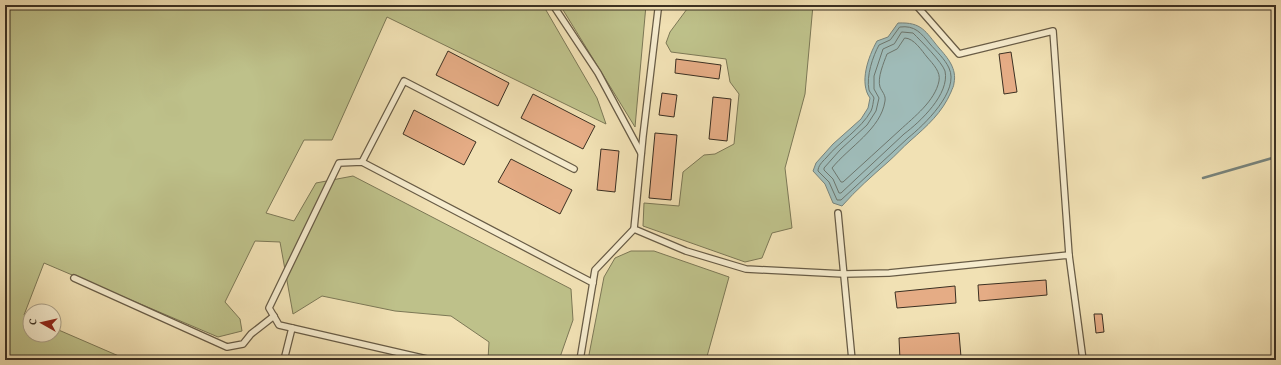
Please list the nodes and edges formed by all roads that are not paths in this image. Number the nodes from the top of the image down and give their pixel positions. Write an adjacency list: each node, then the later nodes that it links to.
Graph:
1 (553, 5): 4 (lane)
2 (660, 5): 4 (lane)
3 (916, 5): 9 (lane)
4 (641, 153): 8 (lane)
5 (362, 162): 6 (lane); 12 (lane); 13 (lane)
6 (574, 169)
7 (838, 213): 10 (lane)
8 (634, 229): 10 (lane); 12 (lane)
9 (1069, 255): 10 (lane); 19 (lane)
10 (844, 274): 18 (lane)
11 (74, 278): 13 (lane)
12 (593, 283): 17 (lane)
13 (274, 316): 14 (lane)
14 (292, 328): 15 (lane); 16 (lane)
15 (284, 360)
16 (431, 360)
17 (580, 360)
18 (852, 360)
19 (1083, 360)

